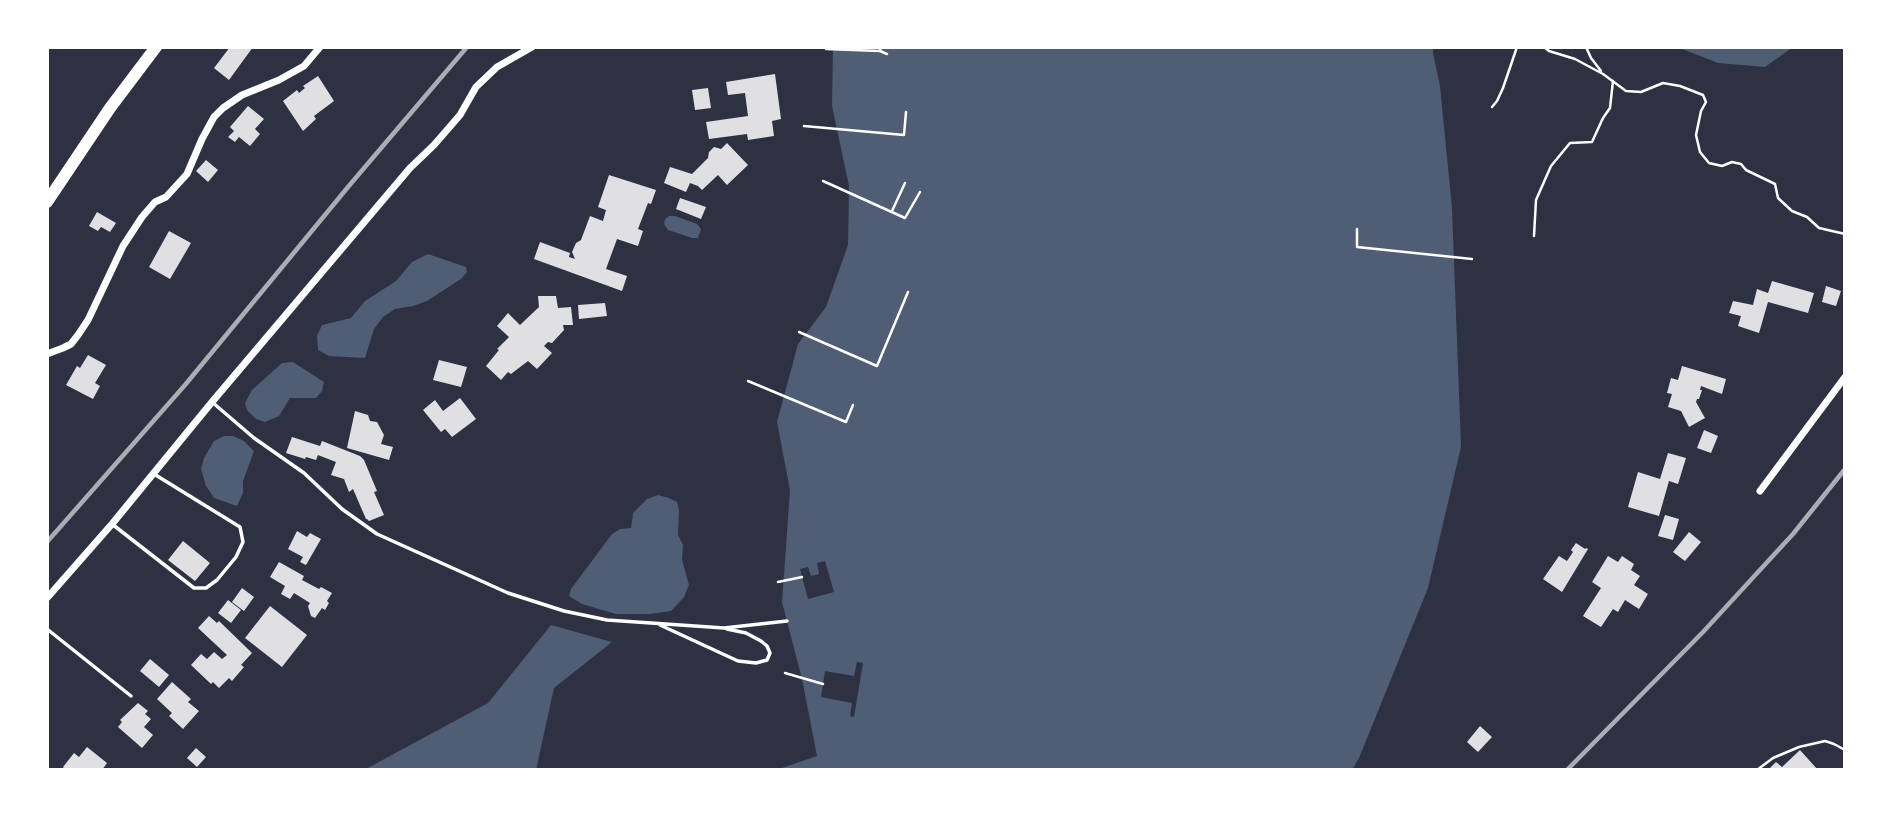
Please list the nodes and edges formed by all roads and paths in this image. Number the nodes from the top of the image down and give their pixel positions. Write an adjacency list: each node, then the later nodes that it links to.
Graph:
1 (156, 47): 18 (main road)
2 (320, 47): 26 (street)
3 (532, 47): 29 (street)
4 (1517, 47): 12 (path)
5 (1544, 47): 10 (path)
6 (1586, 47): 10 (path)
7 (826, 49): 8 (path)
8 (881, 49): 9 (path)
9 (887, 54)
10 (1603, 74): 11 (path)
11 (1613, 81): 21 (path); 22 (path)
12 (1492, 107)
13 (906, 112): 14 (path)
14 (804, 125)
15 (823, 181): 19 (path)
16 (905, 183): 19 (path)
17 (920, 192): 19 (path)
18 (47, 202)
19 (892, 211)
20 (1357, 229): 23 (path)
21 (1845, 234)
22 (1534, 236)
23 (1472, 259)
24 (908, 292): 25 (path)
25 (799, 332)
26 (47, 354)
27 (1845, 377): 32 (street)
28 (748, 381): 30 (path)
29 (212, 402): 31 (street); 38 (lane)
30 (853, 405)
31 (154, 474): 33 (street); 33 (lane)
32 (1760, 491)
33 (112, 524): 36 (street)
34 (802, 576): 35 (path)
35 (778, 582)
36 (47, 598)
37 (787, 621): 39 (lane)
38 (654, 623): 39 (lane); 39 (lane)
39 (724, 628)
40 (47, 629): 43 (lane)
41 (785, 673): 42 (path)
42 (823, 684)
43 (131, 696)
44 (1845, 750): 45 (path)
45 (1757, 770)

